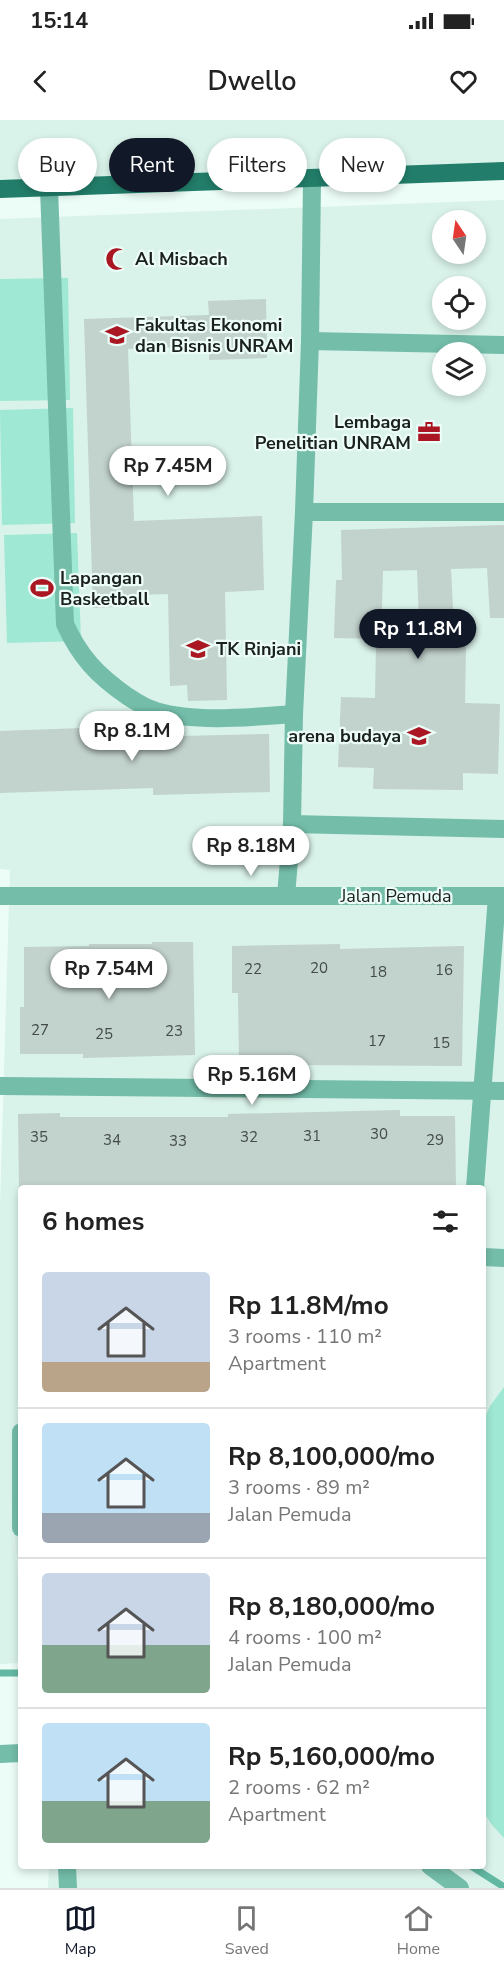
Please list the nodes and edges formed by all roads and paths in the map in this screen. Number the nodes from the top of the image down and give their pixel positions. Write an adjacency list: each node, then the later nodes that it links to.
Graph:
1 (504, 171): 2 (main road)
2 (312, 179): 3 (main road); 7 (street)
3 (97, 186)
4 (0, 189): 5 (main road)
5 (18, 189)
6 (49, 192): 11 (street)
7 (310, 341): 8 (street); 9 (street)
8 (504, 345)
9 (304, 512): 10 (street); 11 (street)
10 (504, 512)
11 (294, 714): 12 (street)
12 (292, 824): 13 (street); 15 (street)
13 (504, 829)
14 (0, 896): 15 (street, Jalan Pemuda)
15 (286, 896): 16 (street, Jalan Pemuda)
16 (501, 896): 18 (street)
17 (0, 1086): 18 (street)
18 (483, 1090): 19 (street); 20 (street)
19 (504, 1091)
20 (475, 1185)
21 (486, 1257): 22 (street)
22 (504, 1258)
23 (18, 1753): 24 (street)
24 (0, 1754)
25 (67, 1869): 27 (street)
26 (434, 1869): 28 (street)
27 (68, 1888)
28 (460, 1888)

